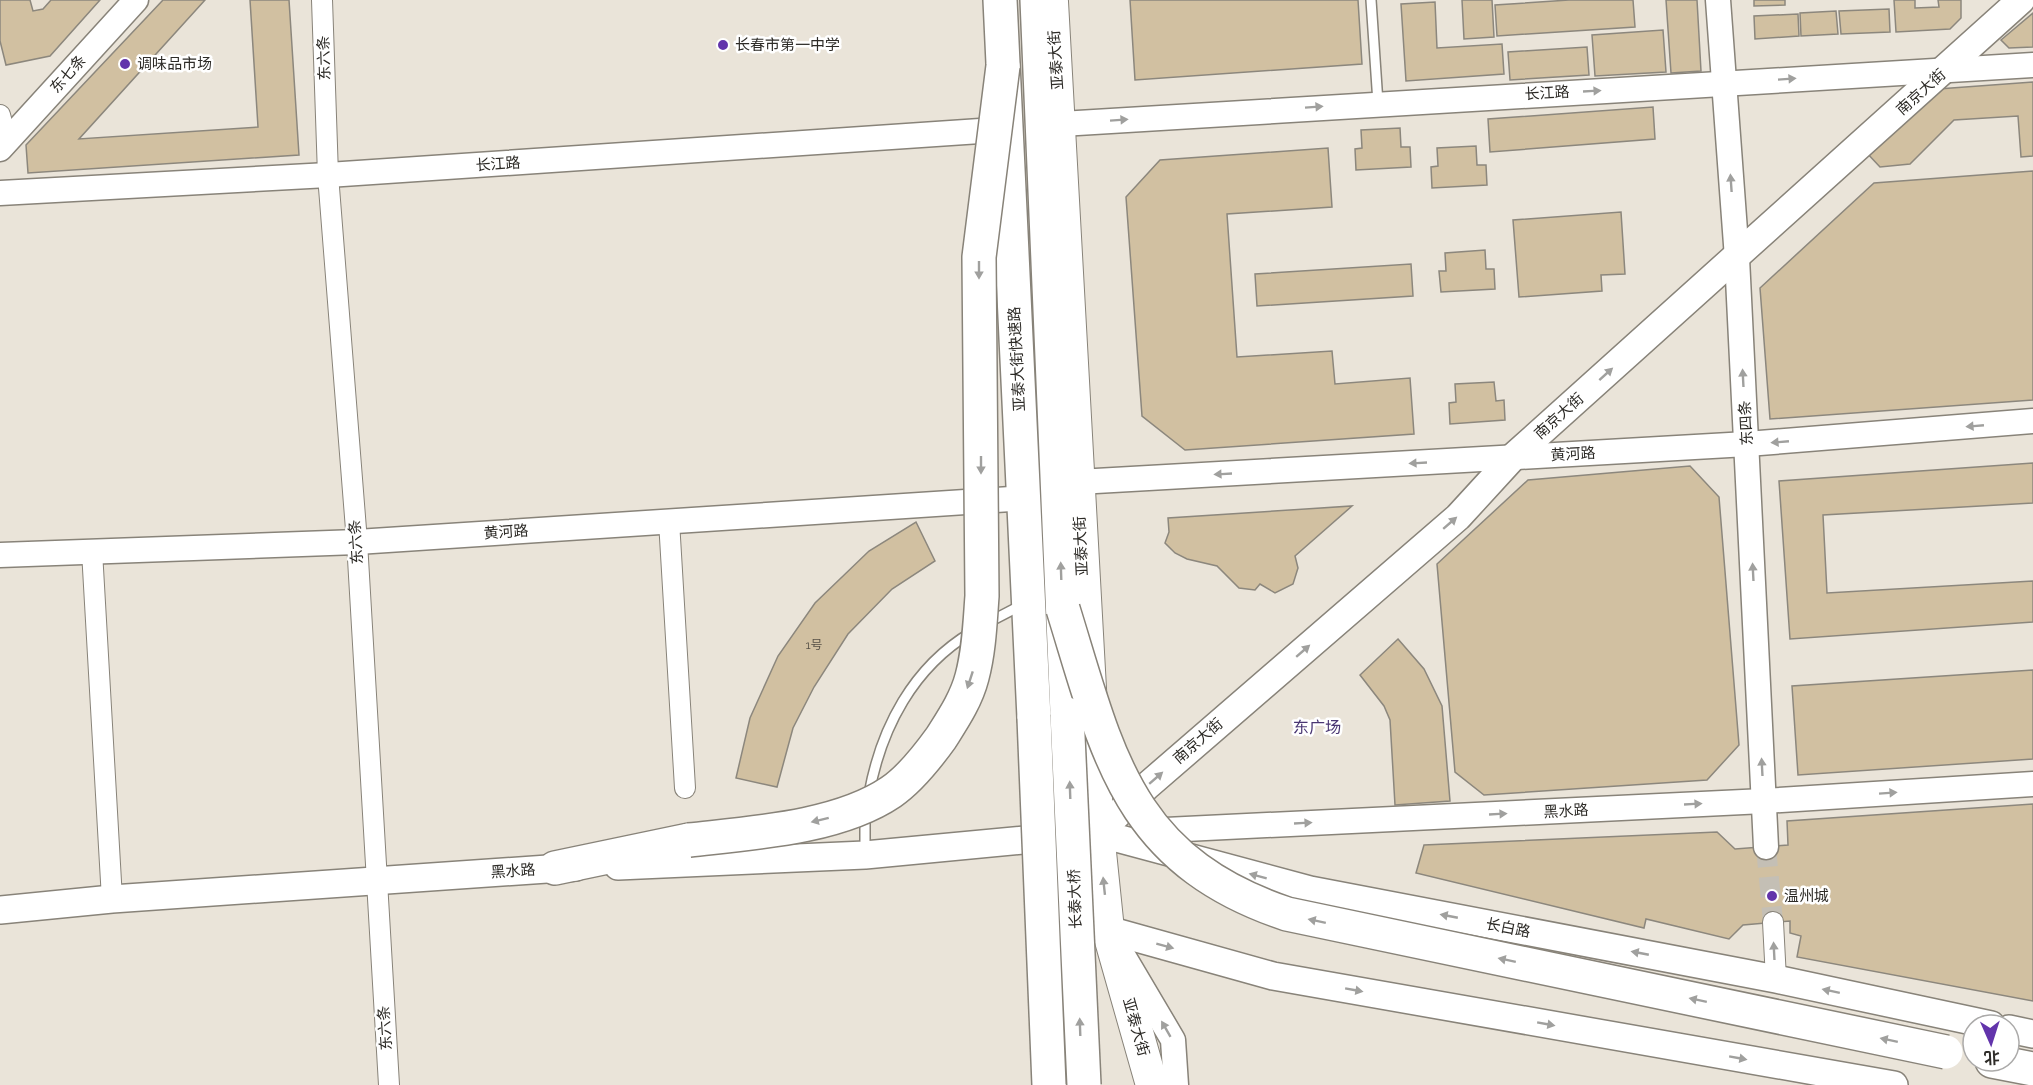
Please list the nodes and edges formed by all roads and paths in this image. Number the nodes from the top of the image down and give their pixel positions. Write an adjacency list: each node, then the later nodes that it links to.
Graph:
1 (136, 0): 18 (street, 东七条)
2 (322, 0): 19 (street, 东六条)
3 (988, 0): 17 (main road)
4 (1000, 0): 11 (highway, 亚泰大街快速路)
5 (1037, 0): 32 (highway, one-way to 5)
6 (1052, 0): 16 (main road, 亚泰大街)
7 (1371, 0): 14 (lane)
8 (1718, 0): 13 (street, 东四条)
9 (2021, 0): 12 (main road, 南京大街)
10 (2033, 65): 12 (street, 长江路)
11 (1003, 66): 40 (highway, one-way to 40, bridge); 51 (highway, 亚泰大街快速路, bridge)
12 (1947, 69): 13 (street, 长江路, one-way to 12); 21 (main road, 南京大街)
13 (1724, 84): 14 (street, 长江路, one-way to 13); 21 (street, 东四条, one-way to 13)
14 (1378, 103): 16 (street, 长江路, one-way to 14)
15 (0, 115): 18 (street)
16 (1061, 124): 25 (main road, 亚泰大街)
17 (995, 130): 19 (street, 长江路); 26 (main road)
18 (3, 145)
19 (328, 175): 20 (street, 长江路); 28 (street, 东六条)
20 (0, 193)
21 (1737, 258): 23 (street, 东四条, one-way to 21); 24 (main road, 南京大街, one-way to 21)
22 (2033, 421): 23 (street, 黄河路, one-way to 23)
23 (1747, 444): 24 (street, 黄河路); 35 (street, 东四条, one-way to 23)
24 (1513, 457): 25 (street, 黄河路, one-way to 25); 36 (main road, 南京大街, one-way to 24)
25 (1078, 482): 36 (main road, 亚泰大街)
26 (1011, 499): 27 (street, 黄河路); 31 (main road)
27 (669, 521): 28 (street, 黄河路); 34 (street)
28 (357, 542): 29 (street, 黄河路); 41 (street, 东六条)
29 (92, 551): 30 (street, 黄河路); 42 (street)
30 (0, 555)
31 (1016, 608): 37 (main road); 39 (lane)
32 (1063, 609): 48 (highway, one-way to 32, bridge); 53 (highway, 长泰大桥, one-way to 32, bridge)
33 (2033, 784): 35 (street, 黑水路, one-way to 33)
34 (685, 788)
35 (1764, 801): 36 (street, 黑水路, one-way to 35); 38 (street, 东四条)
36 (1098, 833): 37 (main road, 长白路); 45 (main road, 亚泰大街, one-way to 36); 46 (main road, 长白路, one-way to 36)
37 (1027, 841): 39 (main road, 黑水路); 50 (street); 52 (main road)
38 (1766, 847)
39 (866, 855): 40 (main road, 黑水路)
40 (555, 868): 41 (main road, 黑水路)
41 (376, 881): 42 (main road, 黑水路); 49 (street, 东六条)
42 (112, 900): 43 (main road, 黑水路)
43 (0, 910)
44 (1773, 922): 46 (street, one-way to 44)
45 (1108, 930): 54 (main road, 亚泰大街); 55 (street, one-way to 45); 56 (main road, one-way to 56)
46 (1776, 979): 47 (main road, 长白路, one-way to 46)
47 (1961, 1019)
48 (1960, 1055)
49 (389, 1085)
50 (1038, 1085)
51 (1049, 1085)
52 (1056, 1085)
53 (1084, 1085)
54 (1152, 1085)
55 (1176, 1085)
56 (1894, 1085)

